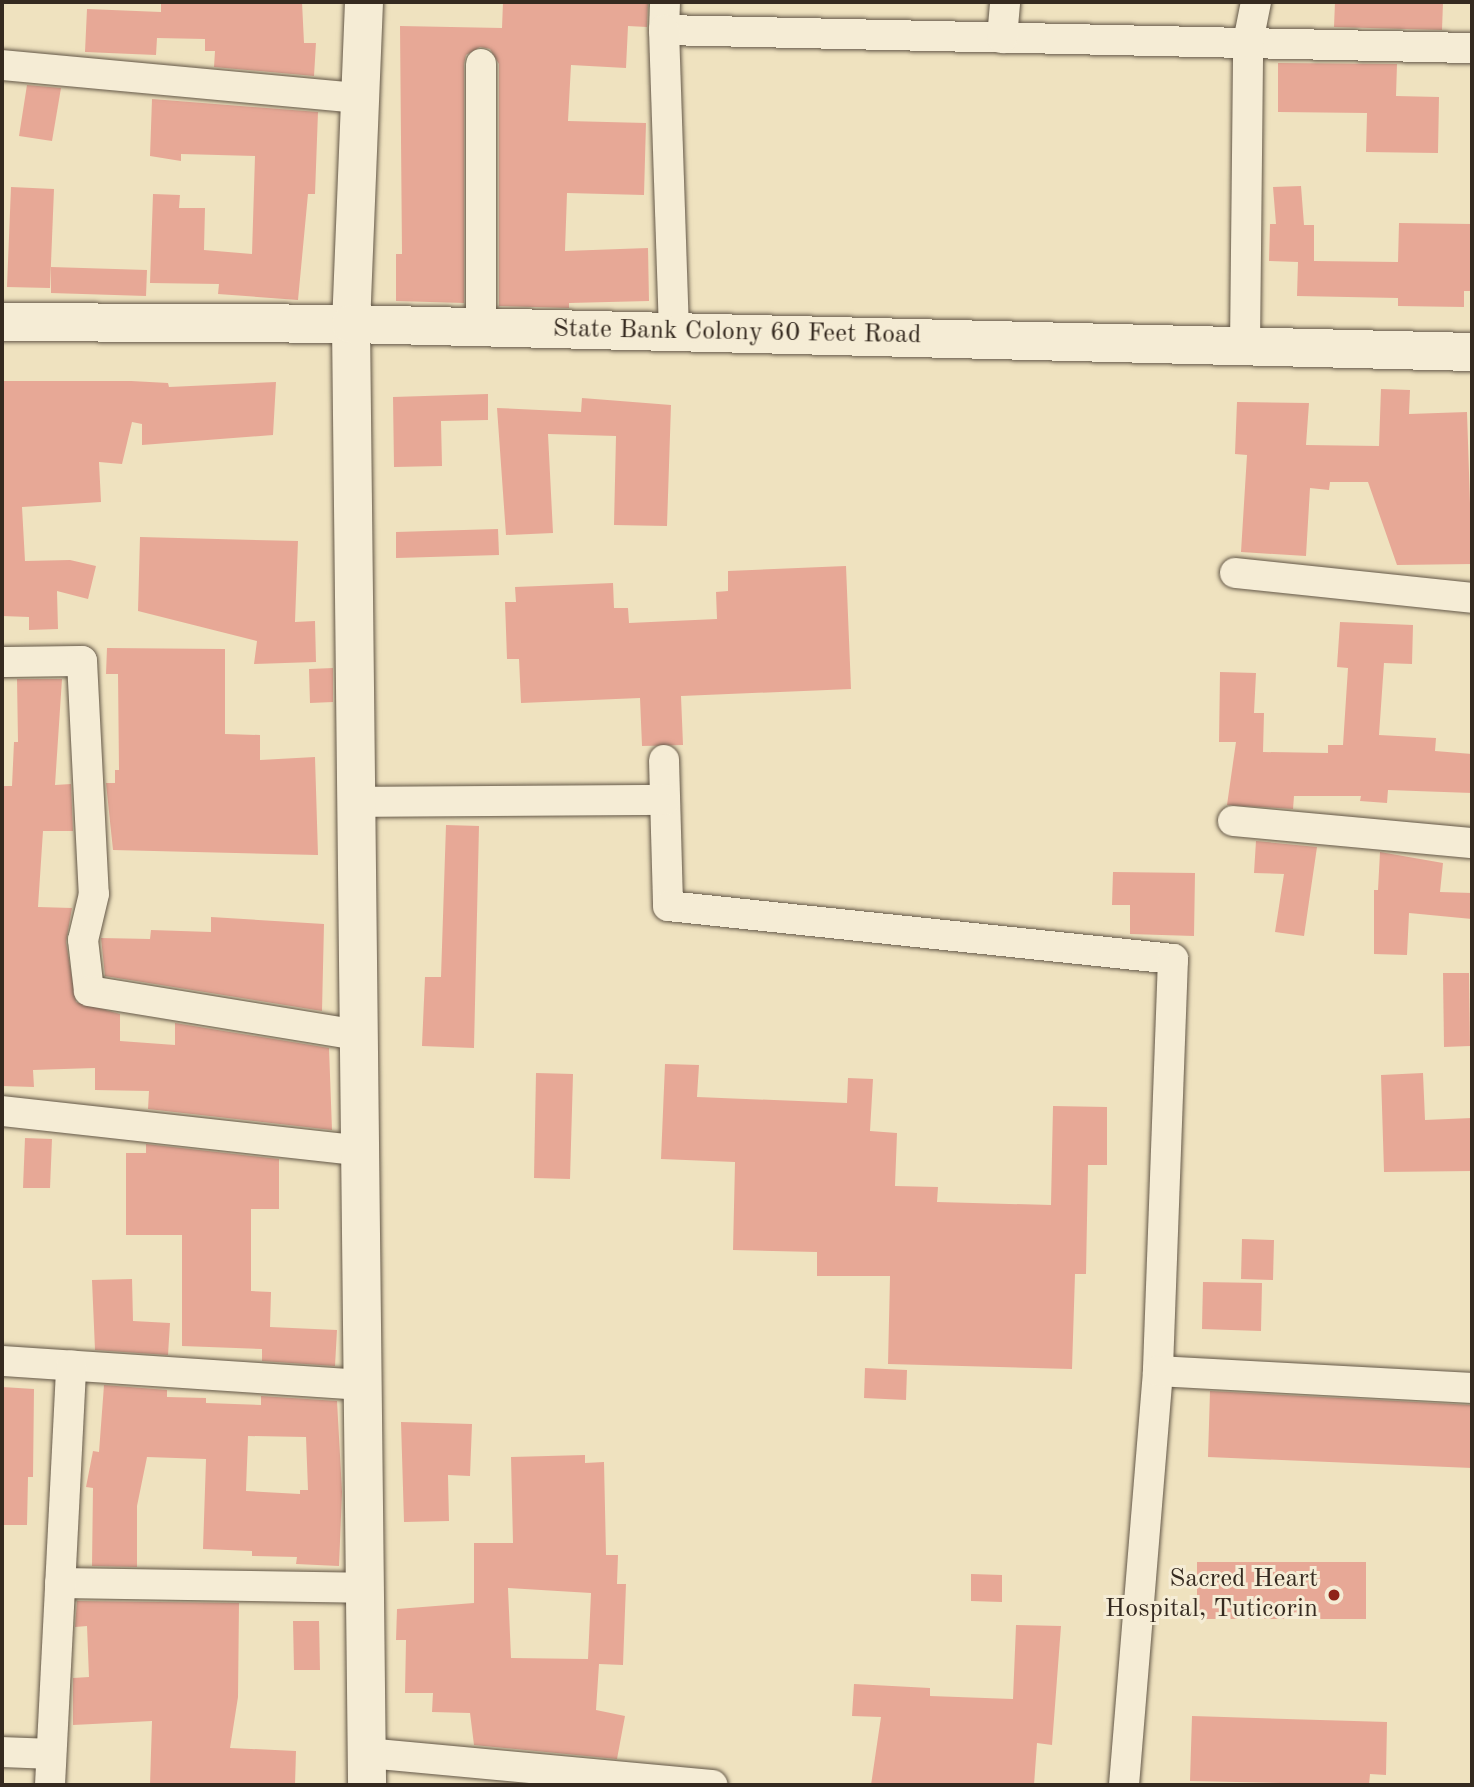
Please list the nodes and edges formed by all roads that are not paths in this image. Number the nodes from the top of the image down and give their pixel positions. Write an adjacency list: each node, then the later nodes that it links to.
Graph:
1 (364, 2): 10 (street)
2 (1005, 2): 5 (street)
3 (1256, 2): 6 (street)
4 (665, 16): 5 (street); 14 (street)
5 (1002, 38): 6 (street)
6 (1248, 42): 7 (street); 15 (street)
7 (1472, 48)
8 (481, 64): 13 (street)
9 (2, 65): 10 (street)
10 (360, 98): 12 (street)
11 (2, 322): 12 (street, State Bank Colony 60 Feet Road)
12 (351, 324): 13 (street, State Bank Colony 60 Feet Road); 22 (street)
13 (481, 327): 14 (street, State Bank Colony 60 Feet Road)
14 (674, 332): 15 (street, State Bank Colony 60 Feet Road)
15 (1245, 346): 16 (street, State Bank Colony 60 Feet Road)
16 (1472, 352)
17 (1235, 573): 18 (street)
18 (1472, 598)
19 (2, 662): 25 (street)
20 (664, 760): 21 (street)
21 (665, 800): 22 (street); 30 (street)
22 (355, 802): 25 (street)
23 (1233, 821): 24 (street)
24 (1472, 843)
25 (357, 1035): 27 (street)
26 (2, 1111): 27 (street)
27 (357, 1150): 31 (street)
28 (2, 1361): 29 (street)
29 (71, 1366): 31 (street); 33 (street)
30 (1158, 1371): 32 (street); 40 (street)
31 (359, 1384): 34 (street)
32 (1472, 1388)
33 (60, 1583): 34 (street); 36 (street)
34 (363, 1588): 37 (street)
35 (2, 1752): 36 (street)
36 (51, 1754): 38 (street)
37 (367, 1769): 39 (street)
38 (50, 1785)
39 (713, 1785)
40 (1124, 1785)

